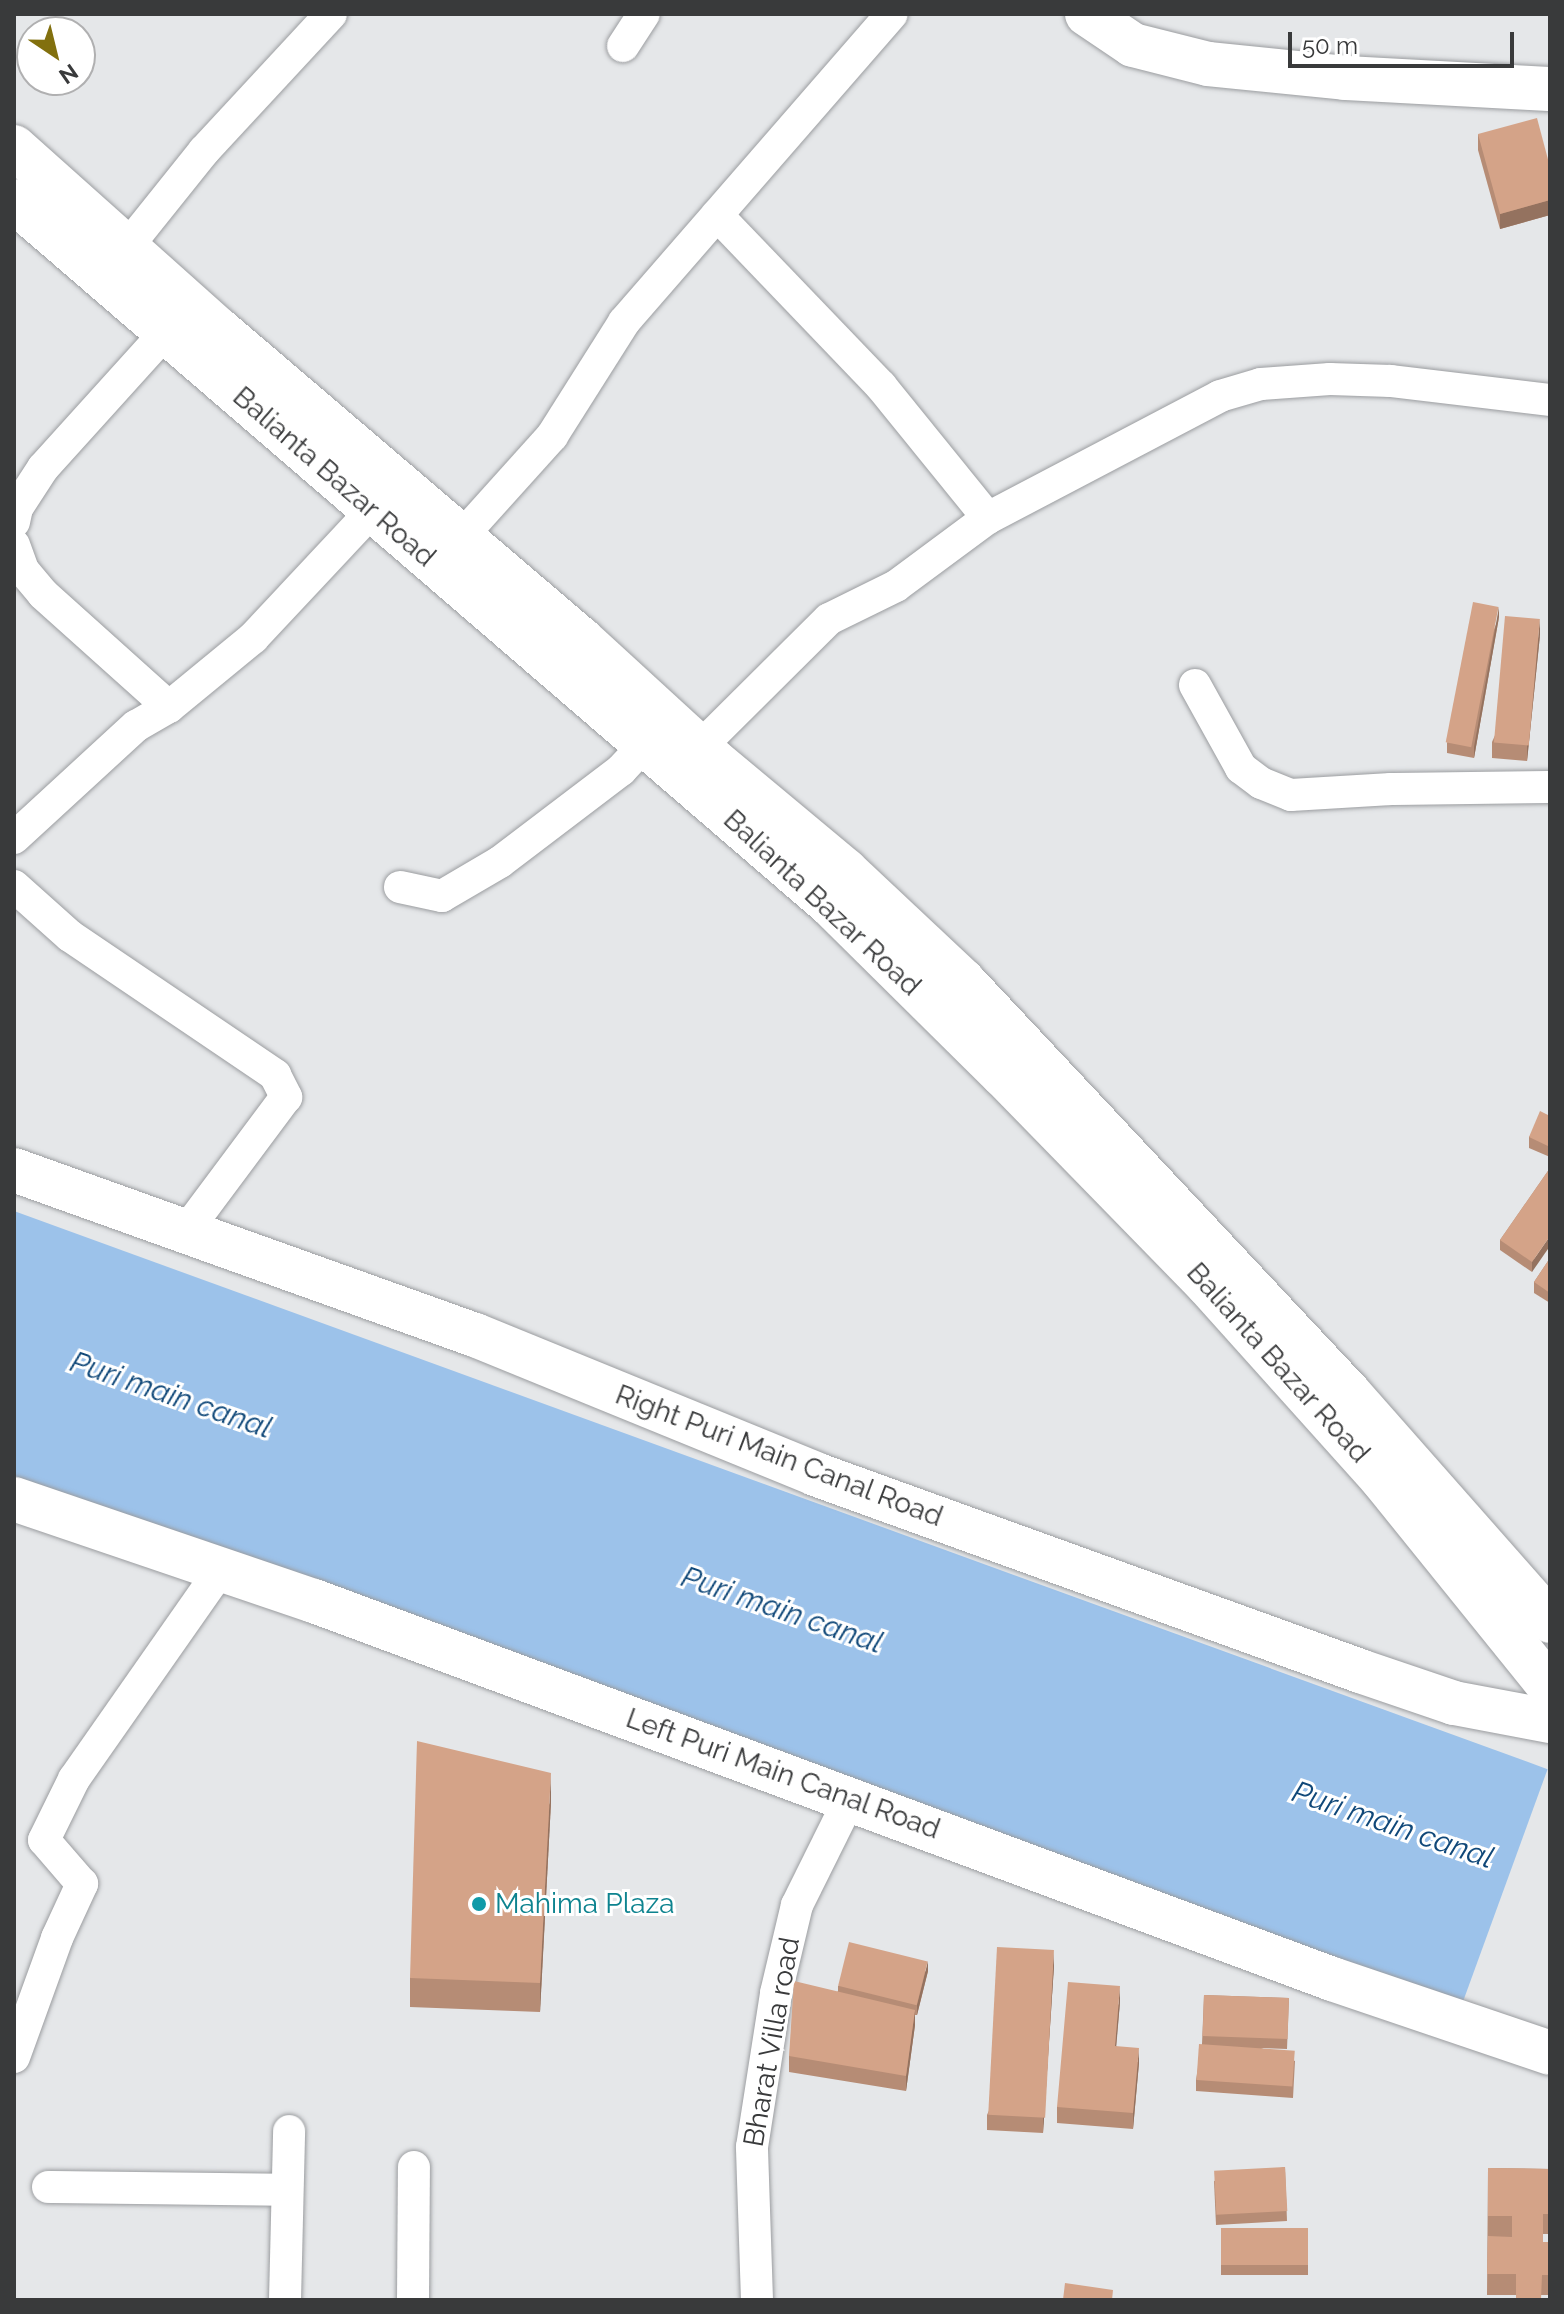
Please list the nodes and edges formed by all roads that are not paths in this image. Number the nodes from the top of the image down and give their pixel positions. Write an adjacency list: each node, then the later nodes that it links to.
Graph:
1 (331, 14): 10 (street)
2 (644, 14): 5 (street)
3 (892, 14): 9 (street)
4 (1087, 14): 6 (street)
5 (623, 46)
6 (1550, 89)
7 (14, 147): 10 (street, Balianta Bazar Road)
8 (14, 201): 11 (street, Balianta Bazar Road)
9 (717, 215): 14 (street); 16 (street)
10 (127, 247): 16 (street, Balianta Bazar Road)
11 (167, 331): 13 (street, Balianta Bazar Road); 15 (street)
12 (1550, 400): 14 (street)
13 (371, 512): 19 (street); 20 (street, Balianta Bazar Road)
14 (988, 518): 21 (street)
15 (14, 522)
16 (462, 536): 21 (street, Balianta Bazar Road)
17 (14, 545): 19 (street)
18 (1195, 685): 22 (street)
19 (169, 707): 23 (street)
20 (645, 744): 25 (street); 31 (street, Balianta Bazar Road)
21 (701, 746): 30 (street, Balianta Bazar Road)
22 (1550, 787)
23 (14, 838)
24 (14, 886): 27 (street)
25 (400, 887)
26 (14, 1170): 27 (street, Right Puri Main Canal Road)
27 (186, 1231): 32 (street, Right Puri Main Canal Road)
28 (14, 1499): 29 (street, Left Puri Main Canal Road)
29 (221, 1569): 33 (street, Left Puri Main Canal Road); 35 (street)
30 (1550, 1621)
31 (1550, 1687)
32 (1550, 1721)
33 (850, 1798): 34 (street, Left Puri Main Canal Road); 42 (street, Bharat Villa road)
34 (1550, 2053)
35 (14, 2057)
36 (289, 2131): 39 (street)
37 (414, 2167): 41 (street)
38 (48, 2187): 39 (street)
39 (287, 2190): 40 (street)
40 (285, 2300)
41 (413, 2300)
42 (757, 2300)

